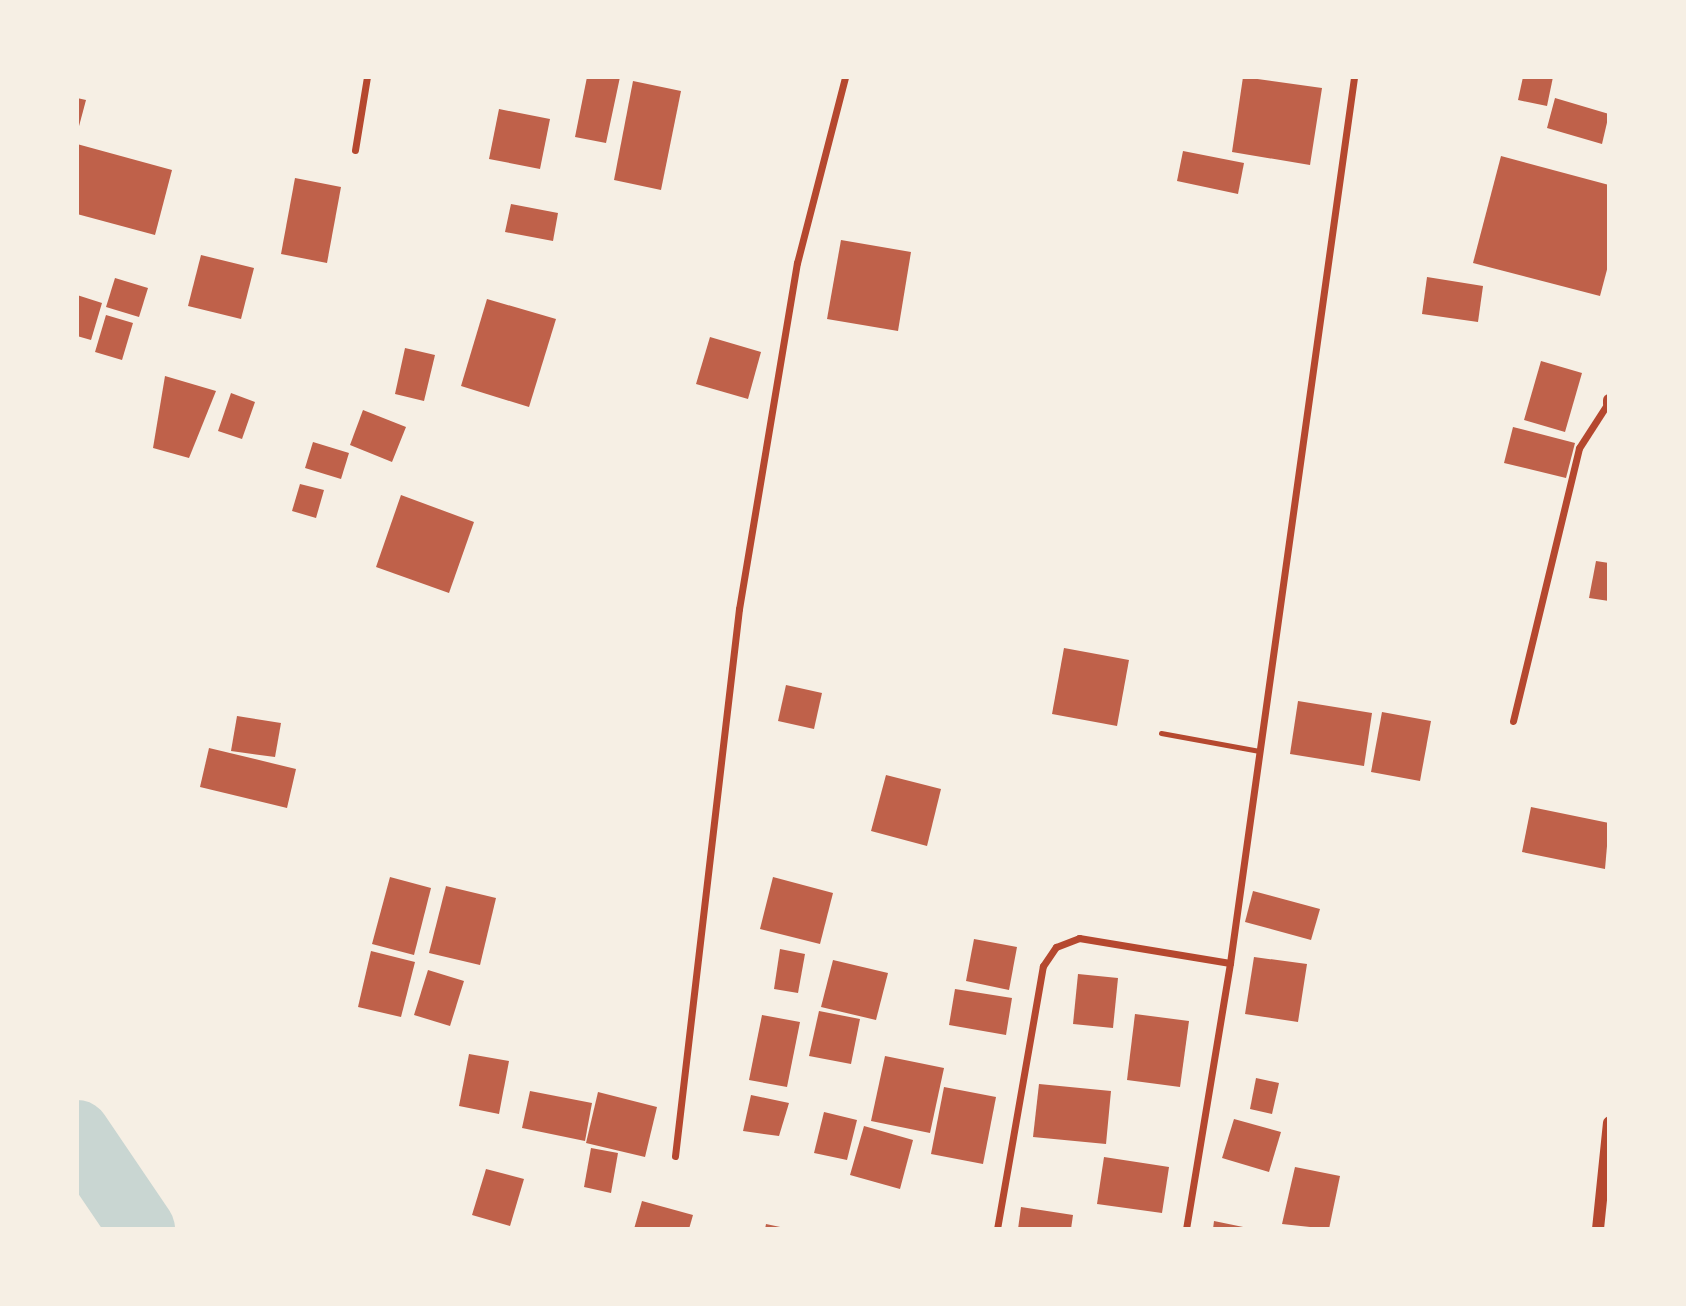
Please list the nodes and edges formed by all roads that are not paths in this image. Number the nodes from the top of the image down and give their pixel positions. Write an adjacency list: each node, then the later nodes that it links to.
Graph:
1 (367, 77): 4 (street)
2 (845, 77): 11 (street)
3 (1354, 77): 8 (street)
4 (355, 150)
5 (1609, 402): 6 (street)
6 (1513, 721)
7 (1161, 733): 8 (lane)
8 (1259, 751): 9 (street)
9 (1230, 963): 12 (street); 13 (street)
10 (1609, 1123): 14 (street)
11 (675, 1156)
12 (997, 1229)
13 (1186, 1229)
14 (1598, 1229)

